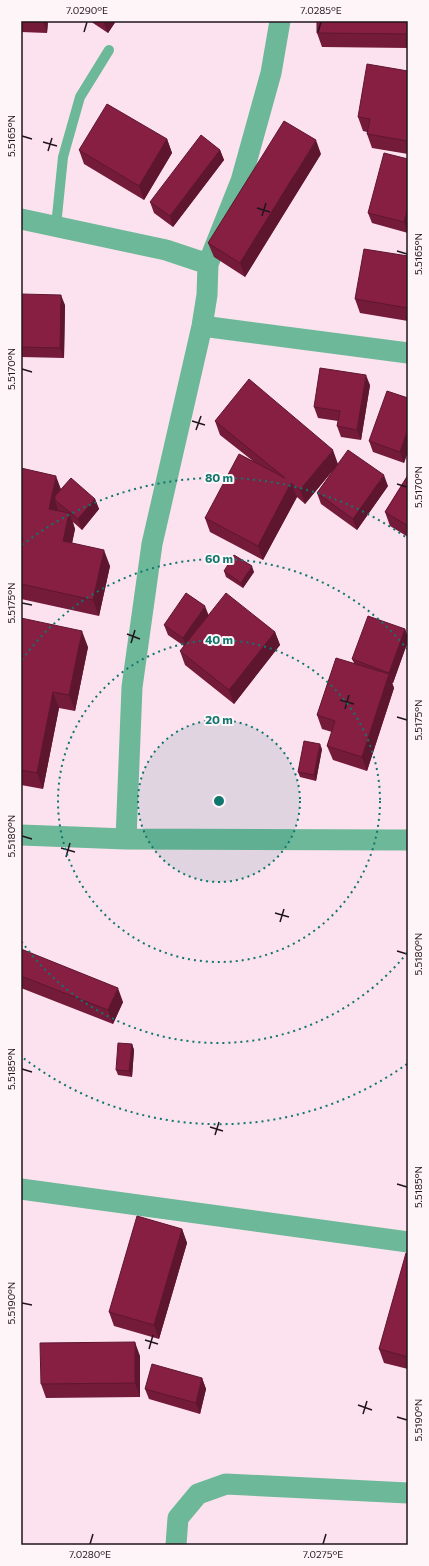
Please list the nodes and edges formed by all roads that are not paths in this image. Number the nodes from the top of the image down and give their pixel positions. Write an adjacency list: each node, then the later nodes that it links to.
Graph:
1 (280, 21): 5 (street)
2 (109, 50): 4 (lane)
3 (21, 219): 4 (street)
4 (56, 226): 5 (street)
5 (208, 264): 6 (street)
6 (202, 326): 7 (street); 9 (street)
7 (408, 353)
8 (21, 835): 9 (street)
9 (126, 839): 10 (street)
10 (408, 840)
11 (21, 1189): 12 (street)
12 (408, 1242)
13 (408, 1493): 14 (street)
14 (176, 1545)

